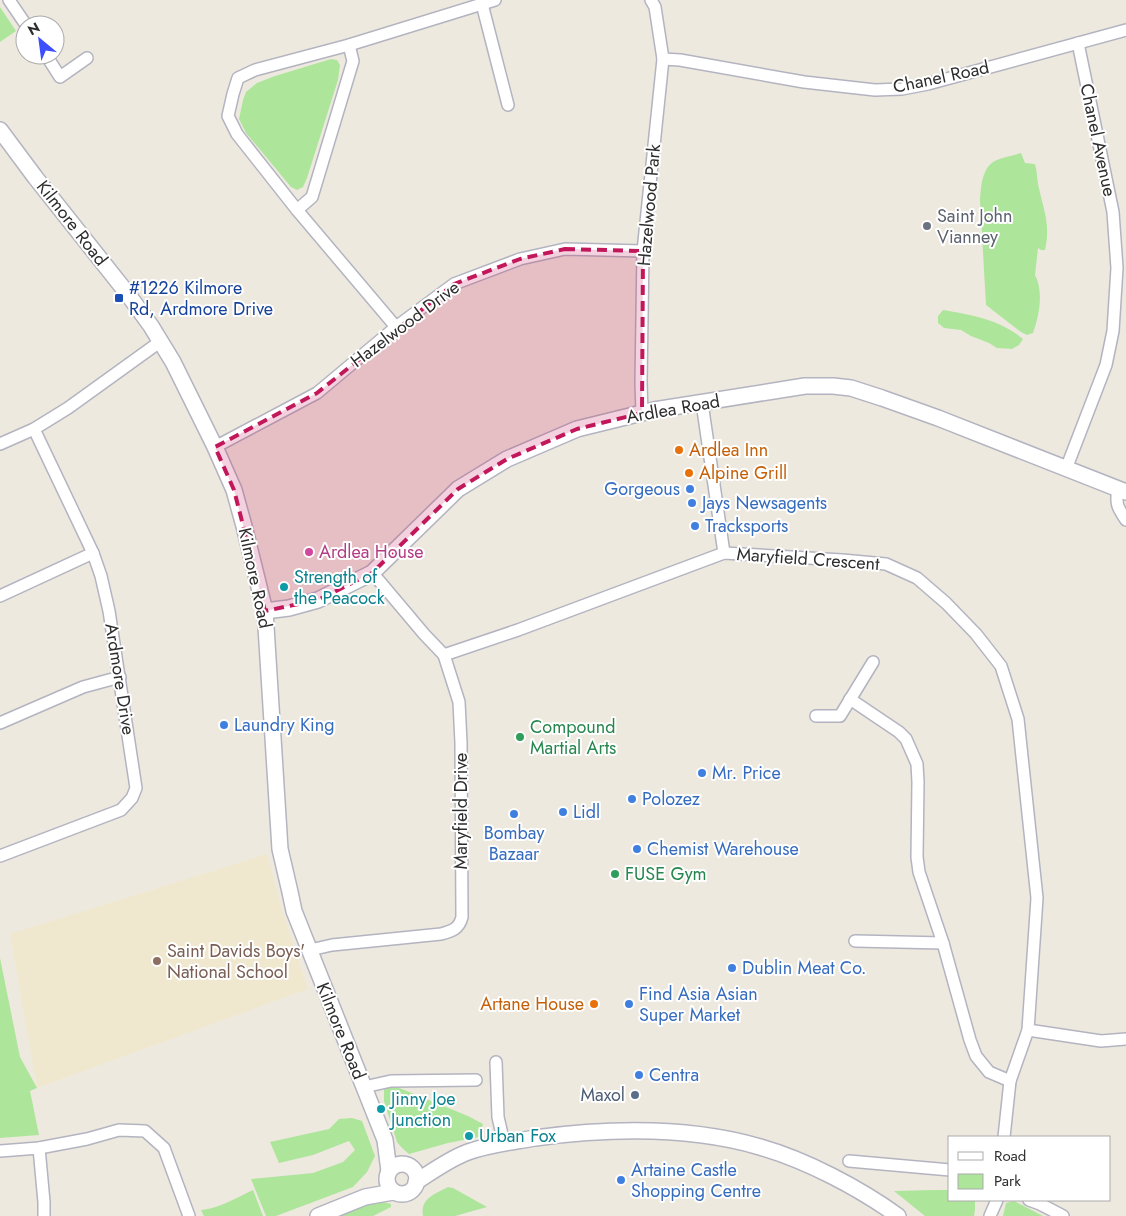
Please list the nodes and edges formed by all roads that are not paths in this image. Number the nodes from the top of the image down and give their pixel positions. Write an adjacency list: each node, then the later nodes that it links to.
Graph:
1 (9, 0): 5 (street)
2 (495, 0): 4 (street)
3 (651, 0): 10 (street, Hazelwood Park)
4 (482, 4): 8 (street); 12 (street)
5 (19, 15)
6 (1126, 30): 7 (street, Chanel Road)
7 (1078, 43): 10 (street, Chanel Road); 23 (street, Chanel Avenue)
8 (349, 45): 14 (street); 14 (street)
9 (87, 58): 11 (street)
10 (663, 59): 15 (street, Hazelwood Park)
11 (52, 65)
12 (508, 105)
13 (0, 130): 17 (street, Kilmore Road)
14 (297, 210): 16 (street)
15 (643, 251): 16 (street, Hazelwood Drive); 19 (street, Hazelwood Park)
16 (396, 328): 22 (street, Hazelwood Drive)
17 (161, 341): 20 (street); 22 (street, Kilmore Road)
18 (702, 403): 19 (street, Ardlea Road); 23 (street, Ardlea Road); 27 (street)
19 (642, 413): 28 (street, Ardlea Road)
20 (34, 429): 21 (street); 26 (street, Ardmore Drive)
21 (0, 444)
22 (215, 447): 30 (street, Kilmore Road)
23 (1066, 469): 24 (street, Ardlea Road)
24 (1122, 491): 25 (street, Ardlea Road)
25 (1126, 520)
26 (93, 553): 29 (street); 33 (street, Ardmore Drive)
27 (724, 553): 31 (street, Maryfield Crescent); 41 (street, Maryfield Crescent)
28 (372, 574): 30 (street, Ardlea Road); 31 (street, Maryfield Drive)
29 (0, 596)
30 (265, 611): 40 (street, Kilmore Road)
31 (444, 655): 40 (street, Maryfield Drive)
32 (873, 662): 34 (street)
33 (120, 677): 36 (street); 37 (street, Ardmore Drive)
34 (850, 699): 35 (street); 39 (street)
35 (816, 716)
36 (0, 723)
37 (0, 856)
38 (855, 941): 39 (street)
39 (942, 943): 45 (street)
40 (310, 950): 46 (street, Kilmore Road)
41 (1028, 1030): 42 (street); 45 (street, Maryfield Crescent)
42 (1126, 1039)
43 (496, 1062): 49 (street)
44 (476, 1080): 46 (street)
45 (1010, 1081): 47 (street, Maryfield Crescent)
46 (364, 1087): 48 (street, Kilmore Road)
47 (1004, 1136)
48 (385, 1140): 54 (street, Kilmore Road); 56 (street, Kilmore Road)
49 (504, 1143): 52 (street); 65 (street)
50 (39, 1148): 51 (street); 62 (street); 63 (street)
51 (0, 1151)
52 (449, 1160): 54 (street); 57 (street)
53 (849, 1160): 55 (street)
54 (407, 1166): 56 (street); 57 (street)
55 (948, 1170)
56 (389, 1173): 58 (street); 59 (street)
57 (416, 1182): 58 (street)
58 (393, 1192): 59 (street)
59 (365, 1197): 64 (street)
60 (997, 1201): 66 (street)
61 (1036, 1201): 67 (street)
62 (44, 1216)
63 (189, 1216)
64 (318, 1216)
65 (898, 1216)
66 (990, 1216)
67 (1063, 1216)

